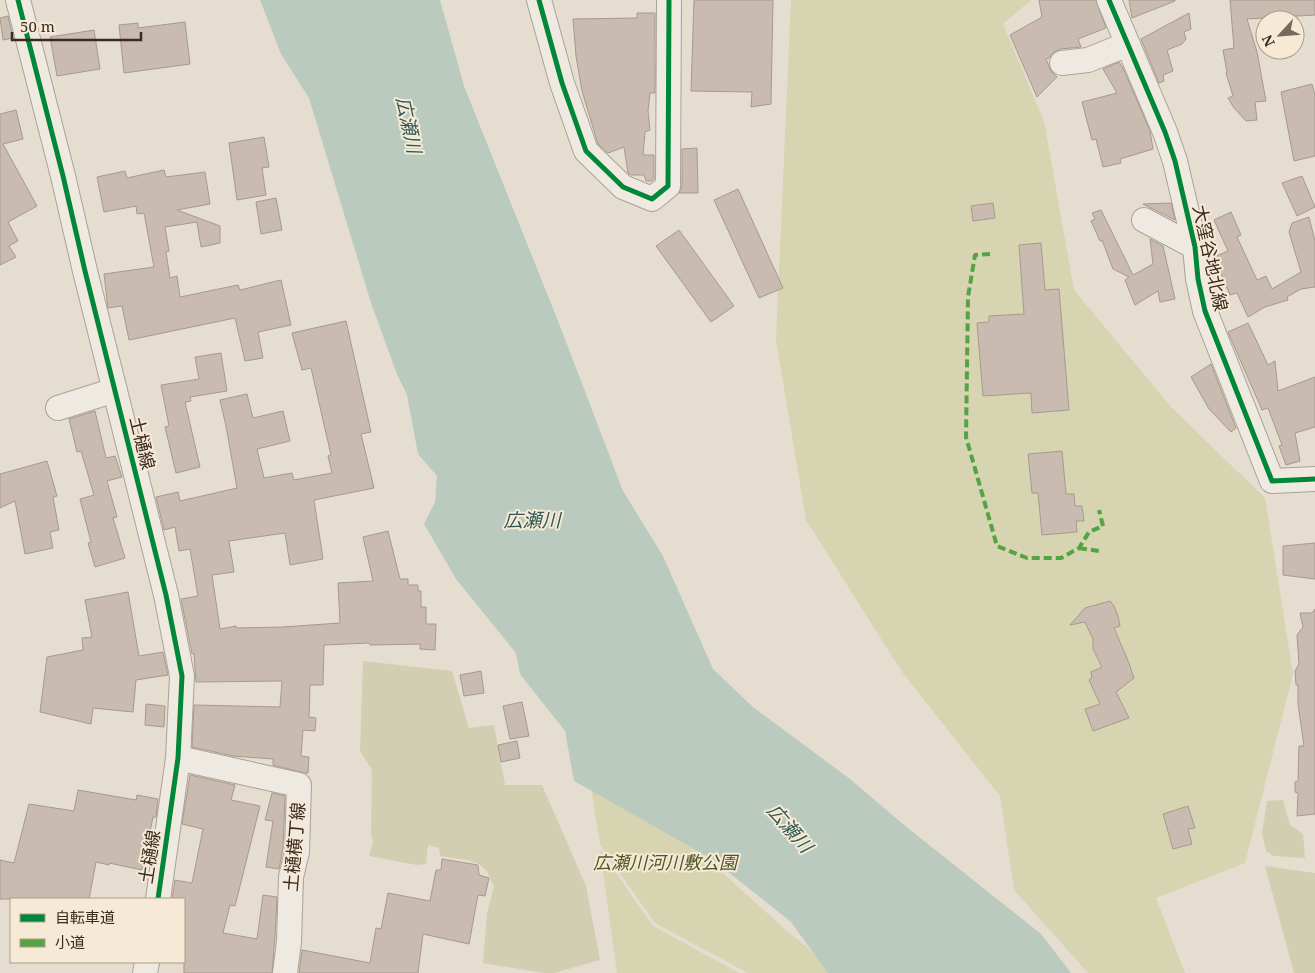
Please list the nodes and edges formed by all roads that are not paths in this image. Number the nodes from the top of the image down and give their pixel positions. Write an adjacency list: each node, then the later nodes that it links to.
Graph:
1 (18, 0): 9 (street, 土樋線)
2 (540, 0): 3 (street)
3 (669, 0)
4 (1109, 0): 5 (street, 大窪谷地北線)
5 (1128, 44): 6 (street); 8 (street, 大窪谷地北線)
6 (1062, 63)
7 (1144, 220): 8 (street)
8 (1195, 247): 11 (street, 大窪谷地北線)
9 (115, 390): 10 (street); 12 (street, 土樋線)
10 (58, 408)
11 (1315, 479)
12 (178, 758): 13 (street, 土樋線); 14 (street, 土樋横丁線)
13 (158, 898)
14 (285, 973)

